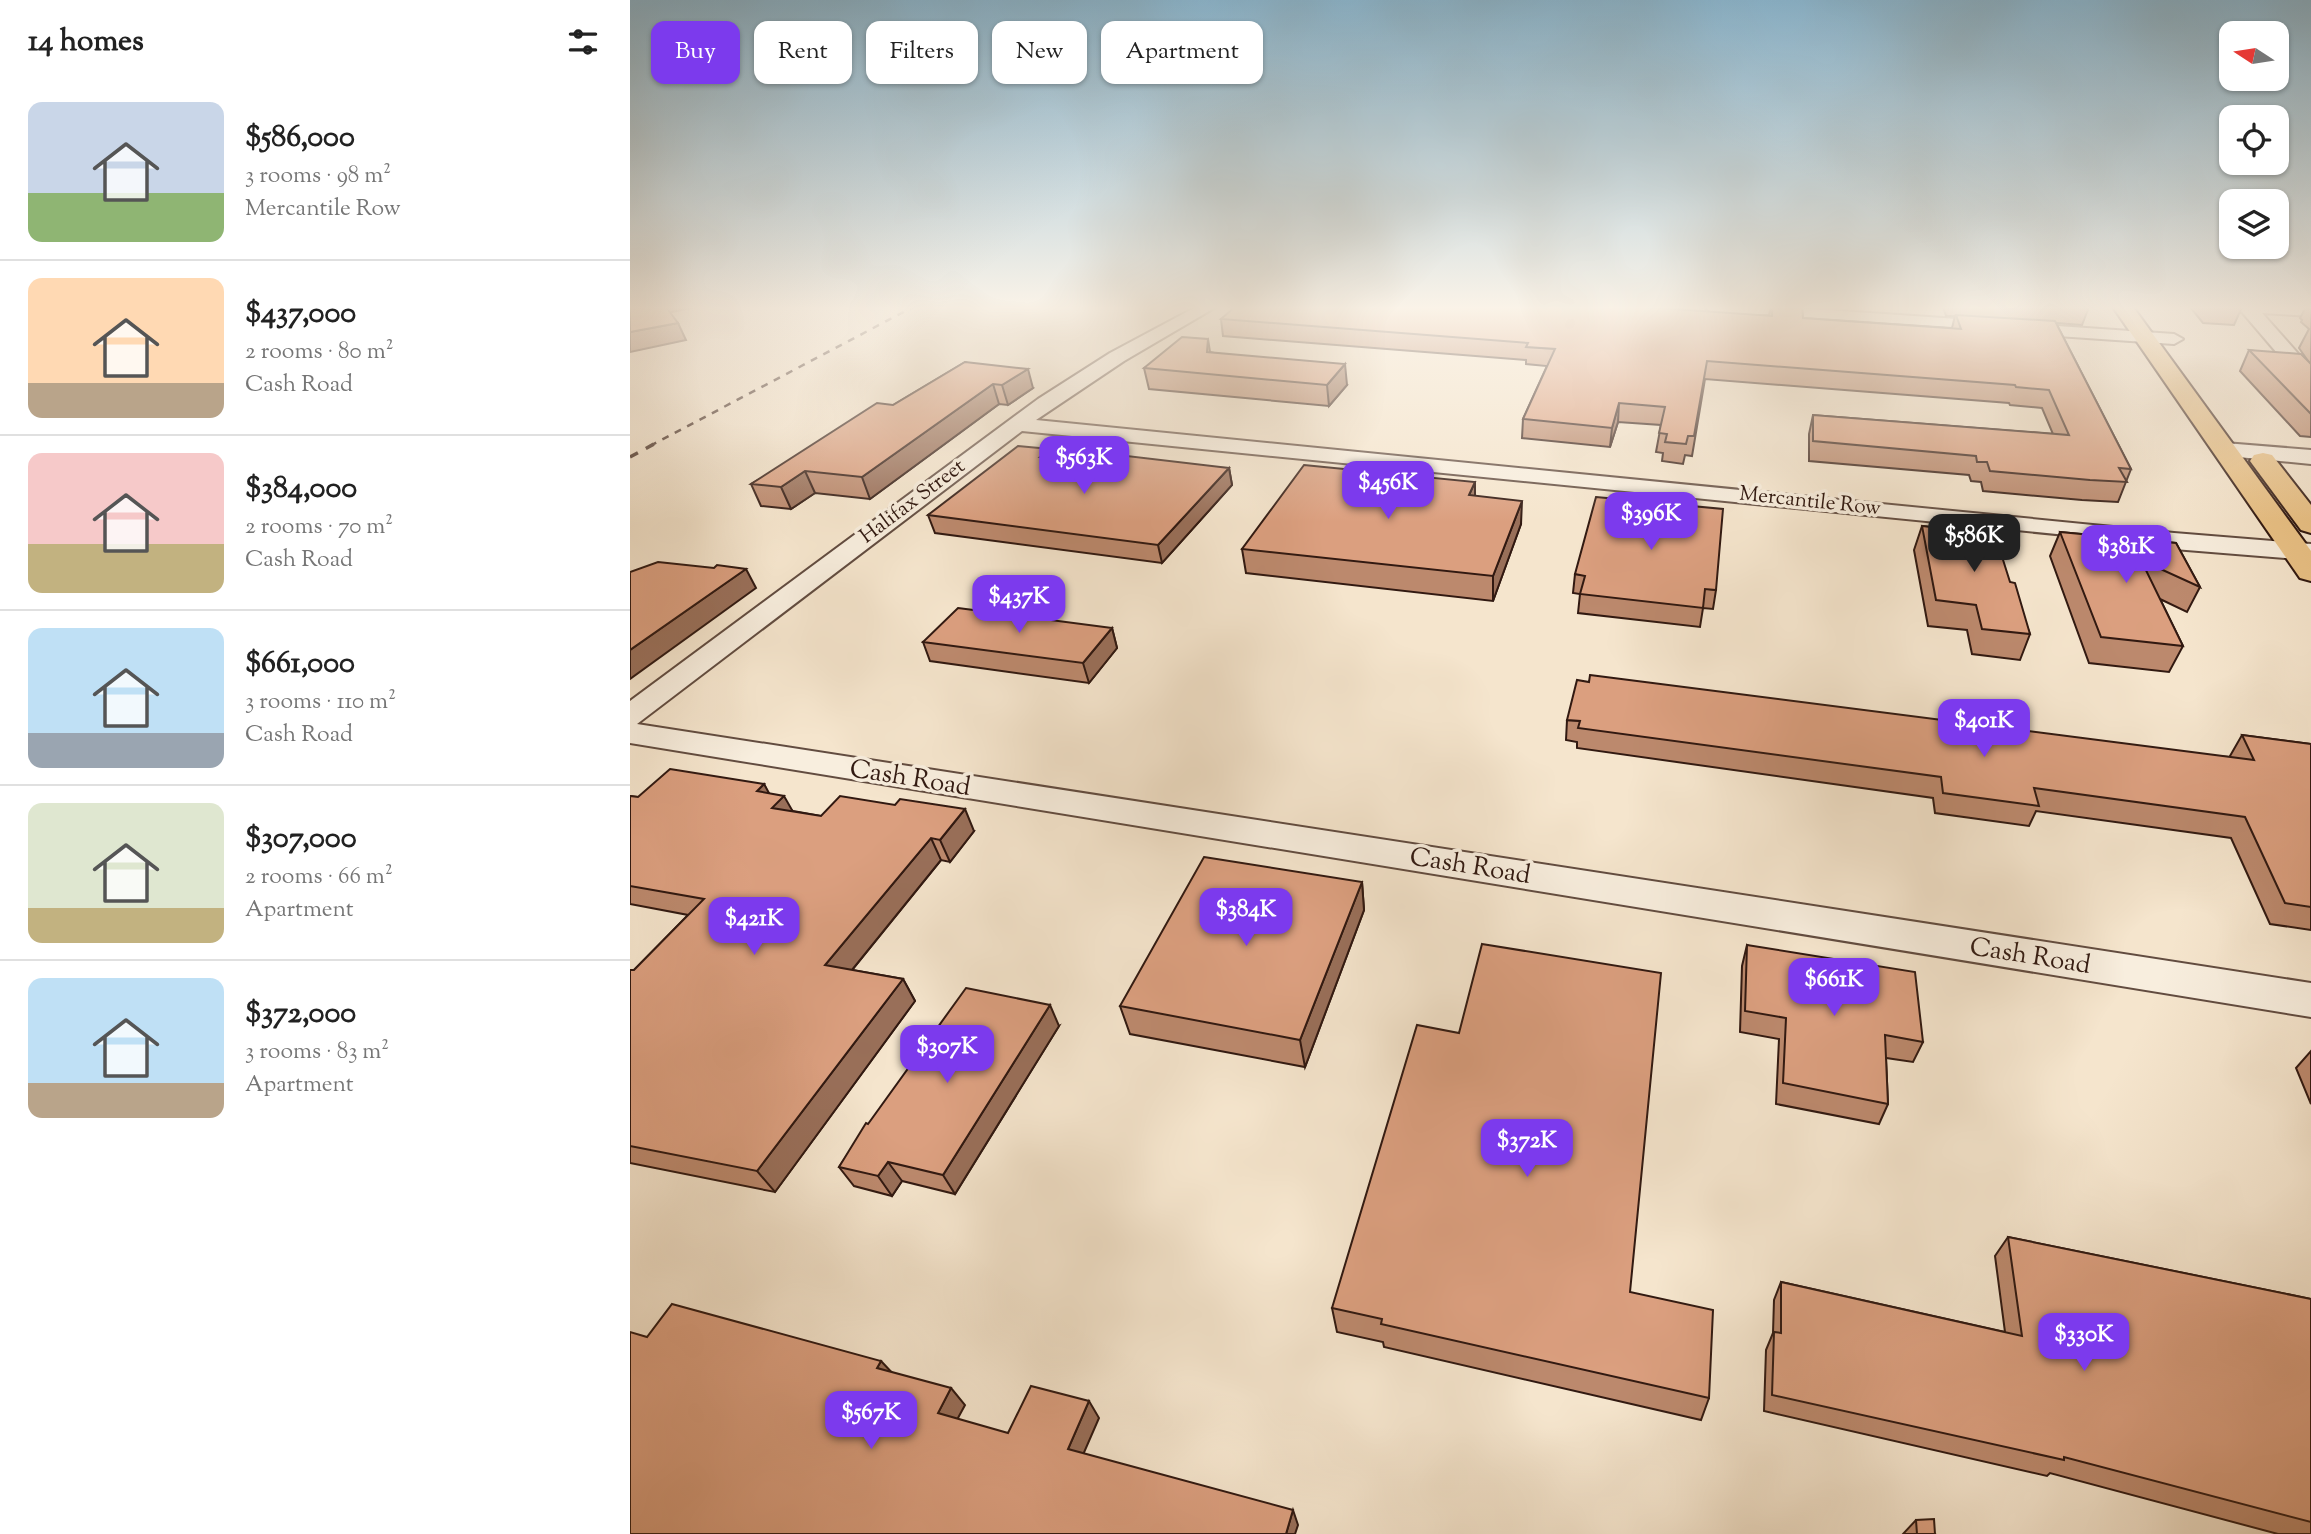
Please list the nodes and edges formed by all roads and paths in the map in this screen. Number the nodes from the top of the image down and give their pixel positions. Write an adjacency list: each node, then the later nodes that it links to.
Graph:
1 (1083, 379): 3 (street, Halifax Street)
2 (2188, 379): 4 (main road)
3 (1017, 424): 8 (street, Mercantile Row); 9 (street, Halifax Street)
4 (2232, 440): 5 (main road); 8 (main road)
5 (2256, 453): 6 (street); 7 (main road)
6 (2311, 457)
7 (2311, 524)
8 (2306, 558)
9 (630, 716)
10 (630, 733): 11 (street, Cash Road)
11 (2311, 1000)

